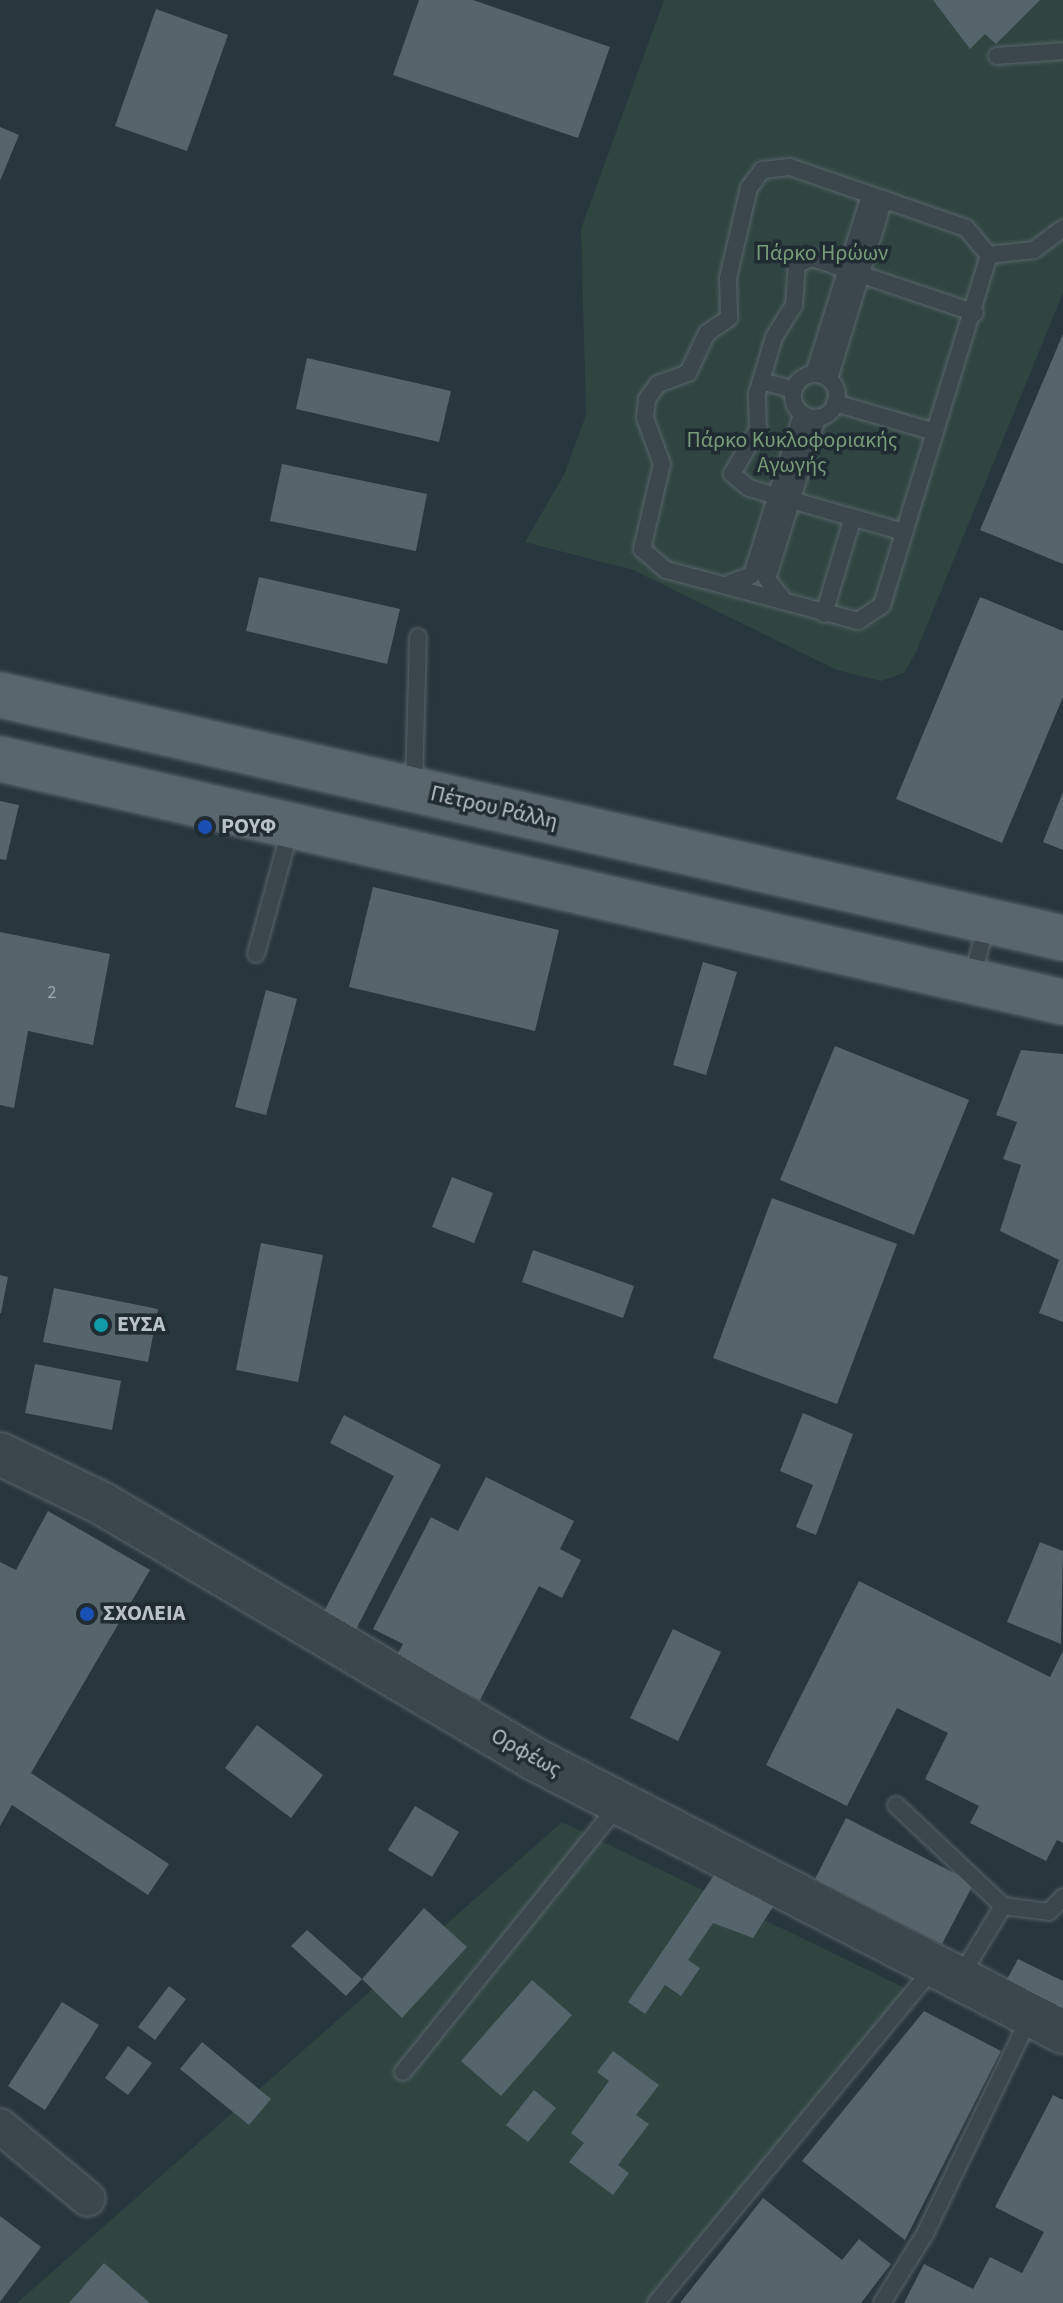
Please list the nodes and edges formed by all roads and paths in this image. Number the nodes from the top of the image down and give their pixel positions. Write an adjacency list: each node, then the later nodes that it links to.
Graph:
1 (1063, 51): 2 (lane)
2 (997, 56)
3 (877, 197): 5 (lane); 6 (lane); 17 (lane)
4 (1063, 228): 5 (lane)
5 (989, 255): 7 (lane)
6 (854, 272): 7 (lane); 8 (lane); 9 (lane)
7 (975, 313): 13 (lane)
8 (822, 377): 10 (lane); 11 (lane)
9 (761, 381): 10 (lane); 14 (lane)
10 (794, 390): 12 (lane)
11 (835, 403): 12 (lane); 13 (lane)
12 (810, 416): 14 (lane)
13 (935, 432): 16 (lane)
14 (784, 497): 15 (lane); 17 (lane); 18 (lane)
15 (853, 517): 16 (lane); 19 (lane)
16 (904, 532): 19 (lane)
17 (721, 583): 18 (lane)
18 (786, 602): 19 (lane)
19 (824, 614)
20 (418, 637): 23 (lane)
21 (0, 695): 23 (main road, Πέτρου Ράλλη)
22 (0, 759): 24 (main road)
23 (414, 790): 25 (main road, Πέτρου Ράλλη)
24 (292, 825): 27 (lane); 28 (main road)
25 (987, 921): 26 (main road, Πέτρου Ράλλη); 28 (lane)
26 (1063, 938)
27 (256, 954)
28 (972, 981): 29 (main road)
29 (1063, 1002)
30 (0, 1454): 31 (street, Ορφέως)
31 (620, 1803): 35 (street, Ορφέως); 37 (lane)
32 (896, 1805): 34 (lane)
33 (1063, 1897): 34 (lane)
34 (1003, 1906): 35 (lane)
35 (947, 1972): 36 (street, Ορφέως); 40 (lane)
36 (1046, 2024): 41 (lane)
37 (403, 2072)
38 (0, 2126): 39 (street)
39 (88, 2199)
40 (656, 2303)
41 (882, 2303)

